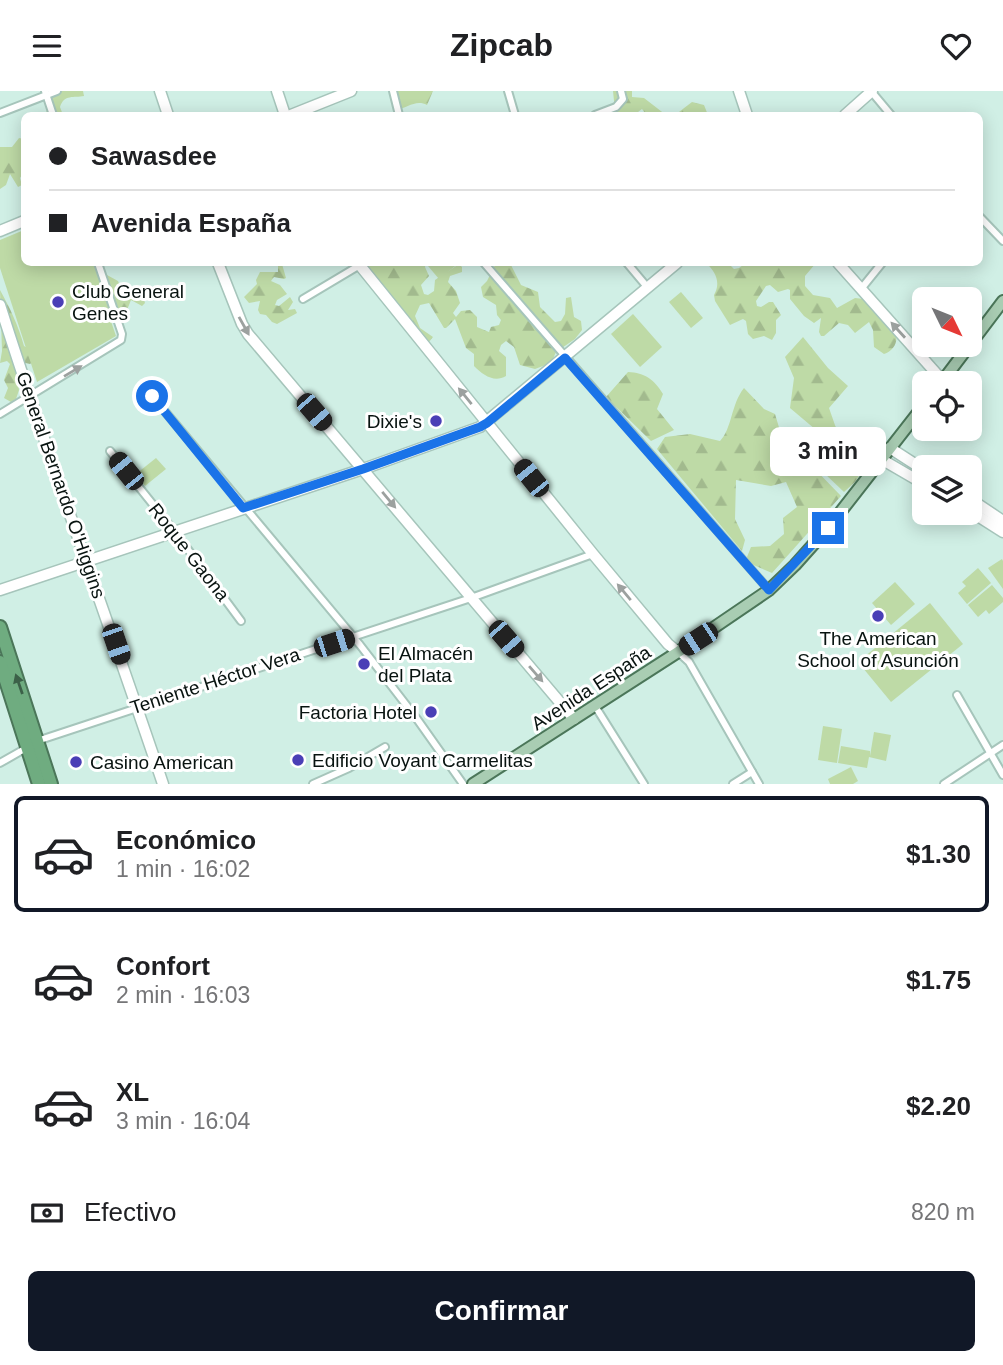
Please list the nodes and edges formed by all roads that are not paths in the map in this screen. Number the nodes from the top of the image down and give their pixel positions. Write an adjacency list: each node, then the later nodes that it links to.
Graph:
1 (57, 91): 9 (street)
2 (160, 91): 12 (street)
3 (278, 91): 13 (street)
4 (351, 91): 14 (street)
5 (393, 91): 15 (street)
6 (508, 91): 16 (street)
7 (739, 91): 18 (street)
8 (872, 91): 19 (street); 20 (street)
9 (46, 93): 11 (street); 21 (street)
10 (622, 93): 17 (street)
11 (52, 112)
12 (167, 112)
13 (284, 112)
14 (298, 112)
15 (398, 112)
16 (514, 112)
17 (603, 112)
18 (746, 112)
19 (848, 112)
20 (889, 112)
21 (0, 113)
22 (983, 220): 25 (street)
23 (21, 222): 24 (street)
24 (0, 231)
25 (1003, 241)
26 (99, 266): 44 (street, one-way to 26)
27 (219, 266): 52 (street, one-way to 52)
28 (356, 266): 37 (street)
29 (361, 266): 47 (street, one-way to 29)
30 (488, 266): 40 (street)
31 (630, 266): 35 (street)
32 (674, 266): 35 (street)
33 (841, 266): 36 (street)
34 (880, 266): 36 (street)
35 (648, 288): 40 (street)
36 (861, 289): 41 (street, one-way to 36)
37 (303, 299)
38 (1003, 301): 42 (main road)
39 (0, 305): 44 (street, General Bernardo O'Higgins)
40 (565, 358): 47 (street); 63 (street)
41 (932, 371)
42 (950, 371)
43 (152, 396): 55 (street)
44 (29, 397): 45 (street); 61 (street, General Bernardo O'Higgins)
45 (0, 414)
46 (912, 420): 48 (main road, Avenida España)
47 (487, 423): 52 (street); 60 (street)
48 (890, 448): 50 (main road, Avenida España); 51 (street)
49 (110, 451): 58 (street, Roque Gaona)
50 (881, 459): 53 (street); 63 (main road, Avenida España)
51 (912, 462)
52 (363, 469): 55 (street); 64 (street, one-way to 64)
53 (912, 477)
54 (982, 507): 57 (street)
55 (243, 508): 58 (street); 67 (street)
56 (982, 519): 59 (street)
57 (1003, 521)
58 (175, 532): 61 (street); 65 (street, Roque Gaona)
59 (1003, 532)
60 (593, 554): 64 (street, Teniente Héctor Vera); 68 (street, one-way to 60)
61 (88, 560): 62 (street); 72 (street, General Bernardo O'Higgins)
62 (0, 590)
63 (769, 590): 68 (main road, Avenida España)
64 (471, 598): 67 (street, Teniente Héctor Vera); 73 (street, one-way to 73)
65 (241, 621)
66 (0, 627): 74 (highway, one-way to 66)
67 (352, 636): 72 (street, Teniente Héctor Vera); 85 (street)
68 (678, 652): 71 (main road, Avenida España); 79 (street)
69 (0, 662): 74 (highway)
70 (957, 695): 77 (street)
71 (595, 705): 73 (main road, Avenida España); 87 (street)
72 (137, 707): 74 (street, Teniente Héctor Vera); 83 (street, General Bernardo O'Higgins)
73 (574, 719): 86 (main road, Avenida España)
74 (32, 744): 78 (street, Teniente Héctor Vera); 81 (highway); 82 (highway)
75 (1003, 745): 77 (street)
76 (385, 747): 84 (street)
77 (990, 754): 80 (street); 90 (street)
78 (0, 763)
79 (752, 772): 88 (street); 89 (street)
80 (1003, 775)
81 (39, 784)
82 (51, 784)
83 (163, 784)
84 (313, 784)
85 (463, 784)
86 (473, 784)
87 (644, 784)
88 (733, 784)
89 (759, 784)
90 (944, 784)

